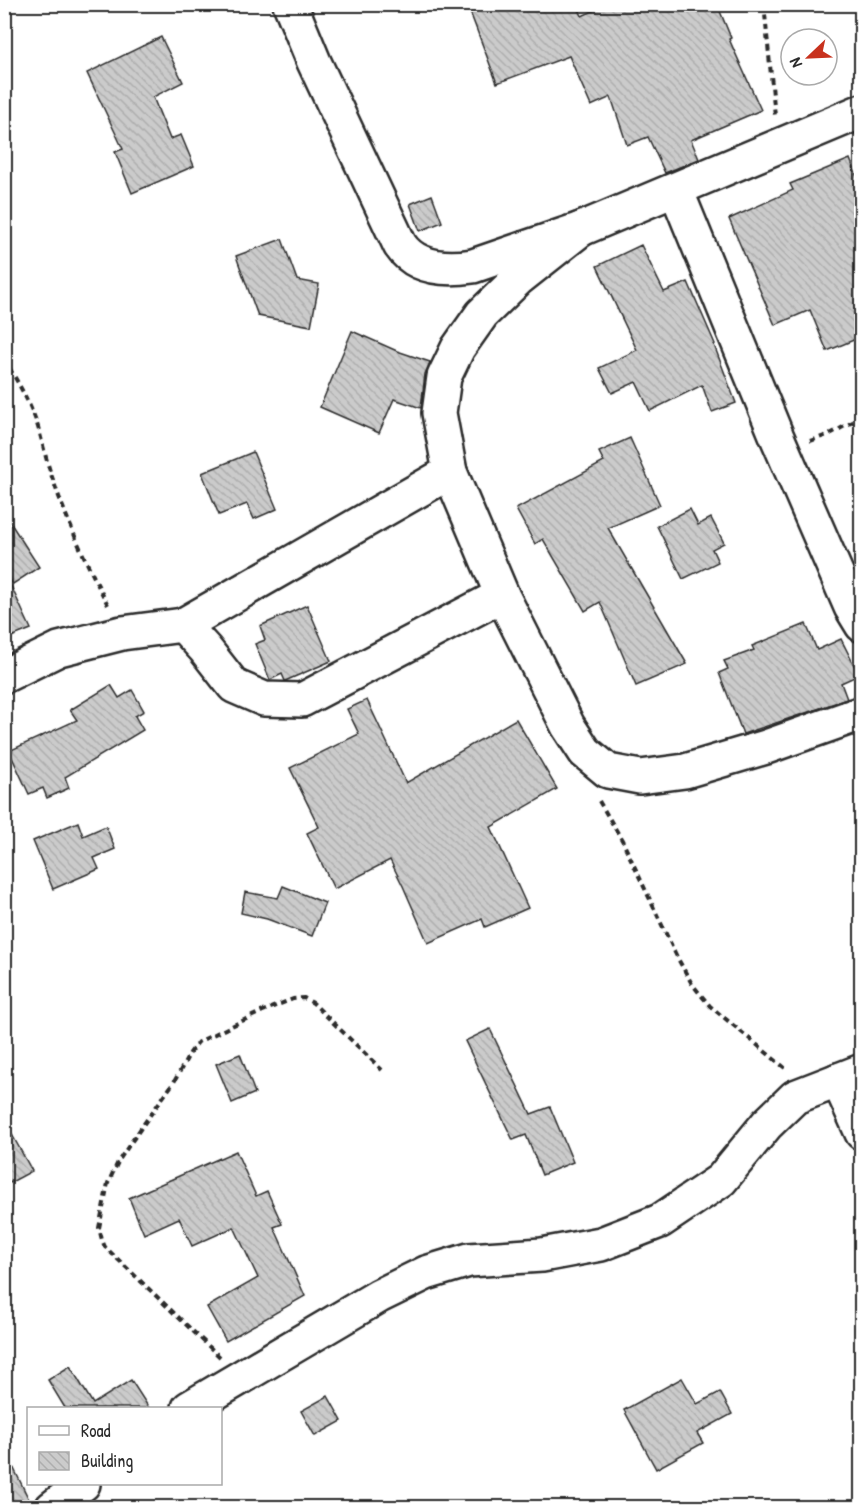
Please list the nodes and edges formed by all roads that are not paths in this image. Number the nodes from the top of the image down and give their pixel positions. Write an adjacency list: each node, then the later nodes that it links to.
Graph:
1 (290, 4): 4 (street)
2 (861, 111): 3 (street)
3 (676, 190): 4 (street); 8 (street)
4 (581, 229): 5 (street)
5 (450, 472): 6 (street); 7 (street)
6 (502, 595): 7 (street); 10 (street)
7 (183, 625): 9 (street)
8 (861, 625)
9 (4, 676)
10 (861, 712)
11 (840, 1080): 12 (street); 13 (street)
12 (861, 1133)
13 (191, 1407)
14 (81, 1485): 15 (street)
15 (52, 1508)

